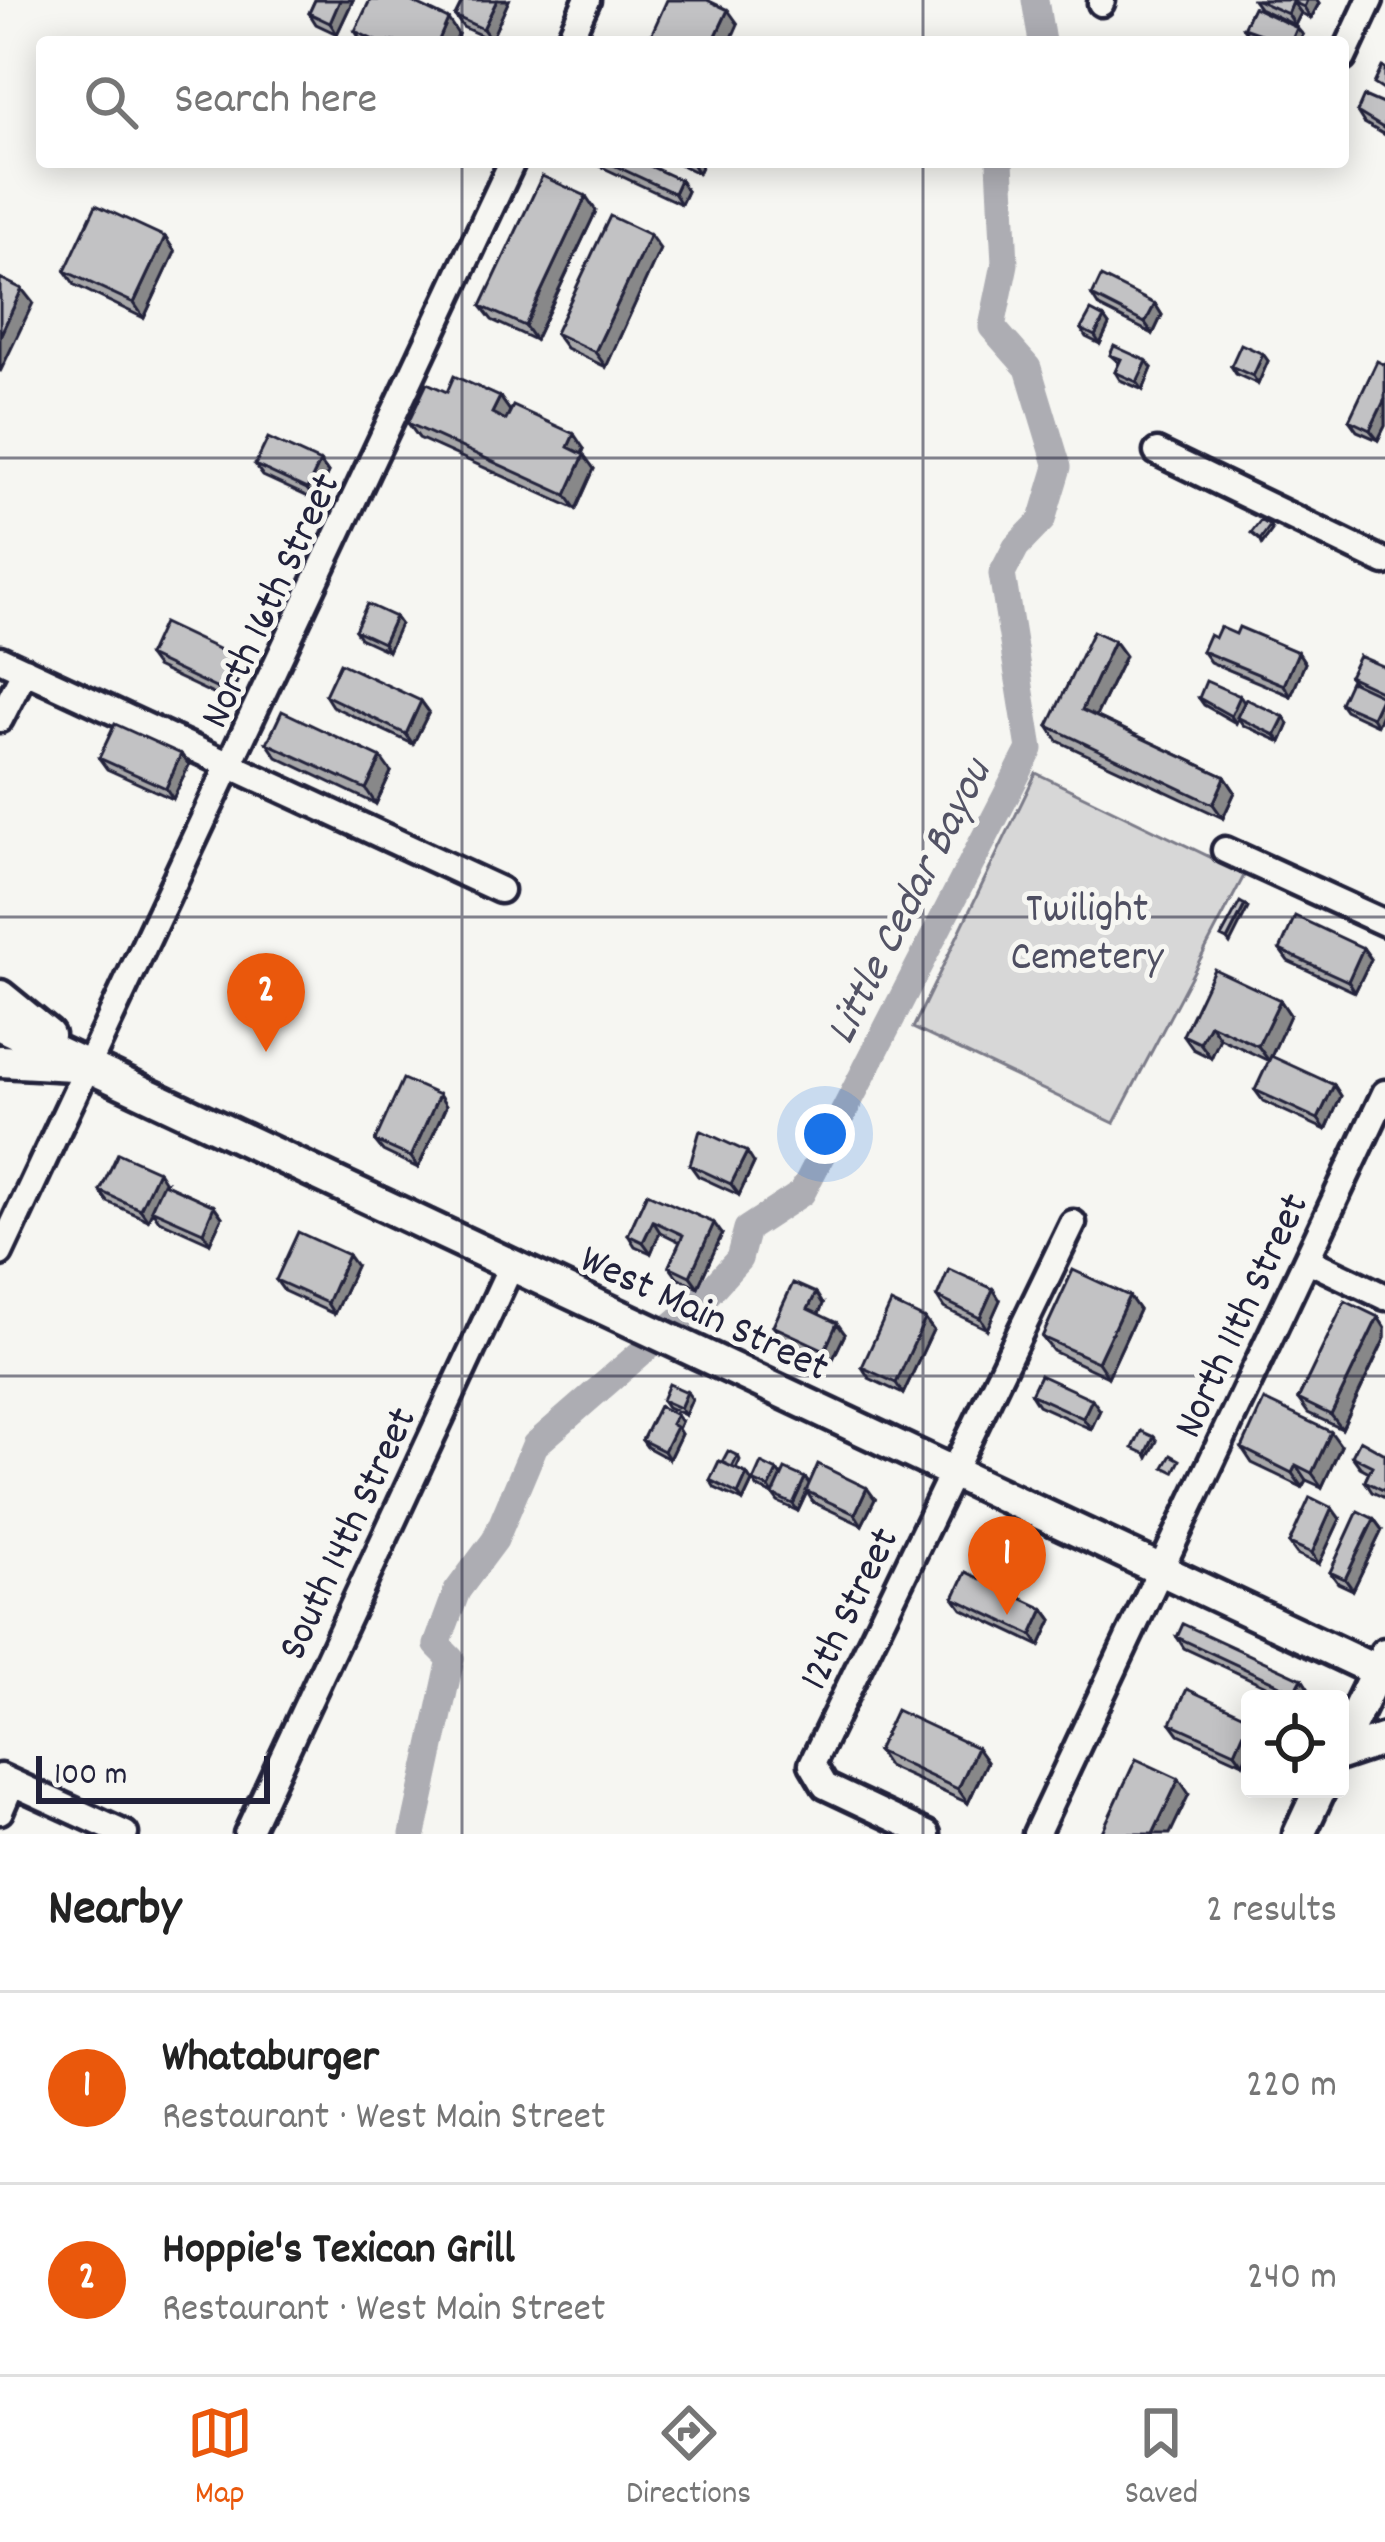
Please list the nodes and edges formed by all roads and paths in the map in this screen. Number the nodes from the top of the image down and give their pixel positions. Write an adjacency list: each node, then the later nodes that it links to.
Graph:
1 (587, 0): 3 (street)
2 (1370, 0): 4 (street)
3 (571, 36)
4 (1349, 45)
5 (509, 168): 11 (street, North 16th Street)
6 (1157, 452): 7 (street)
7 (1385, 562)
8 (0, 659): 9 (street)
9 (25, 670): 10 (street); 11 (street)
10 (0, 719)
11 (233, 765): 13 (street); 18 (street, North 16th Street)
12 (1225, 850): 14 (street)
13 (500, 890)
14 (1385, 923)
15 (0, 996): 18 (main road)
16 (0, 1025): 18 (main road, West Main Street)
17 (0, 1061): 18 (main road)
18 (85, 1065): 21 (street, North 16th Street); 23 (main road, West Main Street)
19 (1385, 1093): 22 (street, North 11th Street)
20 (1073, 1223): 25 (street, 12th Street)
21 (0, 1253)
22 (1307, 1260): 24 (street); 26 (street, North 11th Street)
23 (512, 1264): 25 (main road, West Main Street); 35 (street, South 14th Street)
24 (1385, 1297)
25 (955, 1474): 26 (main road, West Main Street); 36 (street, 12th Street)
26 (1160, 1569): 27 (main road, West Main Street); 37 (street, North 11th Street)
27 (1383, 1667): 28 (main road)
28 (1349, 1733)
29 (1385, 1739): 30 (main road)
30 (1349, 1748)
31 (6, 1780): 33 (street); 34 (street)
32 (1316, 1798): 38 (main road)
33 (0, 1811)
34 (124, 1834)
35 (248, 1834)
36 (927, 1834)
37 (1036, 1834)
38 (1299, 1834)

